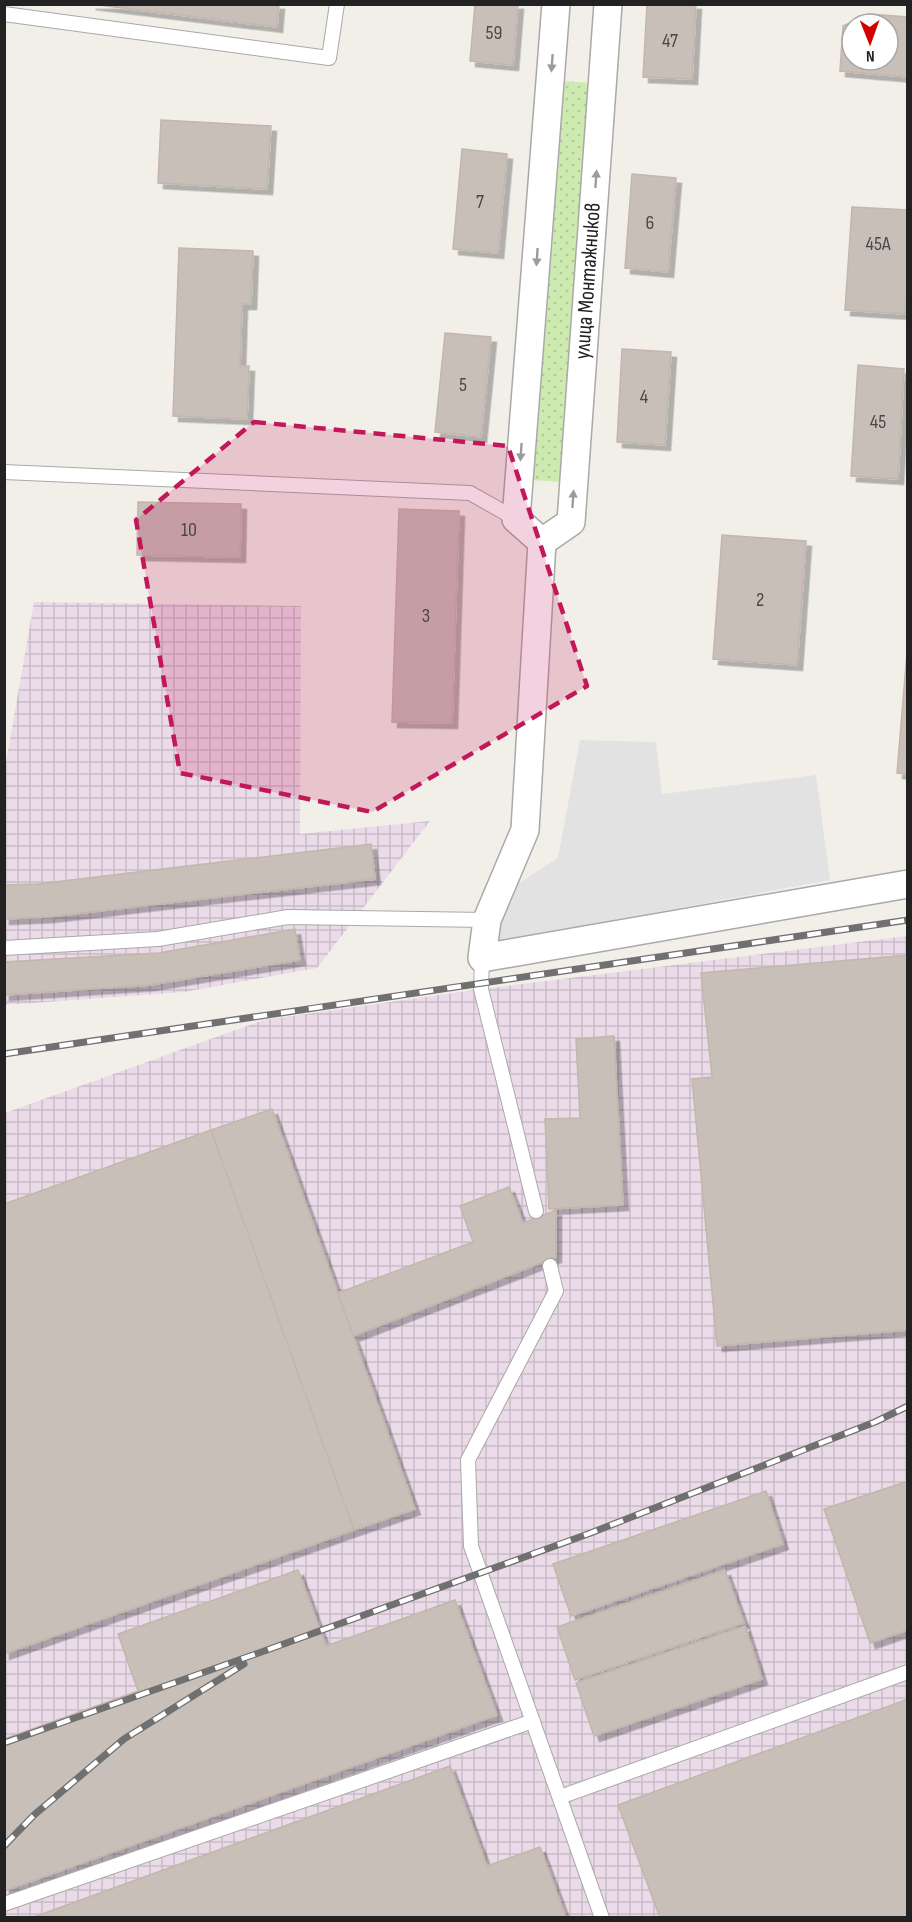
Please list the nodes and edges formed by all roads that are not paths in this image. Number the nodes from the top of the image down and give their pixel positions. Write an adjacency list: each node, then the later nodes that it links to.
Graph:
1 (337, 4): 4 (lane)
2 (556, 4): 6 (street, one-way to 6)
3 (608, 4): 7 (street, улица Монтажников, one-way to 3)
4 (4, 14)
5 (4, 472): 6 (lane)
6 (516, 519): 7 (street)
7 (542, 542): 9 (street)
8 (908, 884): 11 (street)
9 (486, 920): 10 (lane); 11 (street)
10 (4, 948)
11 (482, 958): 12 (lane)
12 (536, 1211)
13 (550, 1266): 15 (lane)
14 (908, 1672): 16 (lane)
15 (533, 1720): 16 (lane); 17 (lane)
16 (560, 1797): 18 (lane)
17 (4, 1904)
18 (602, 1917)

